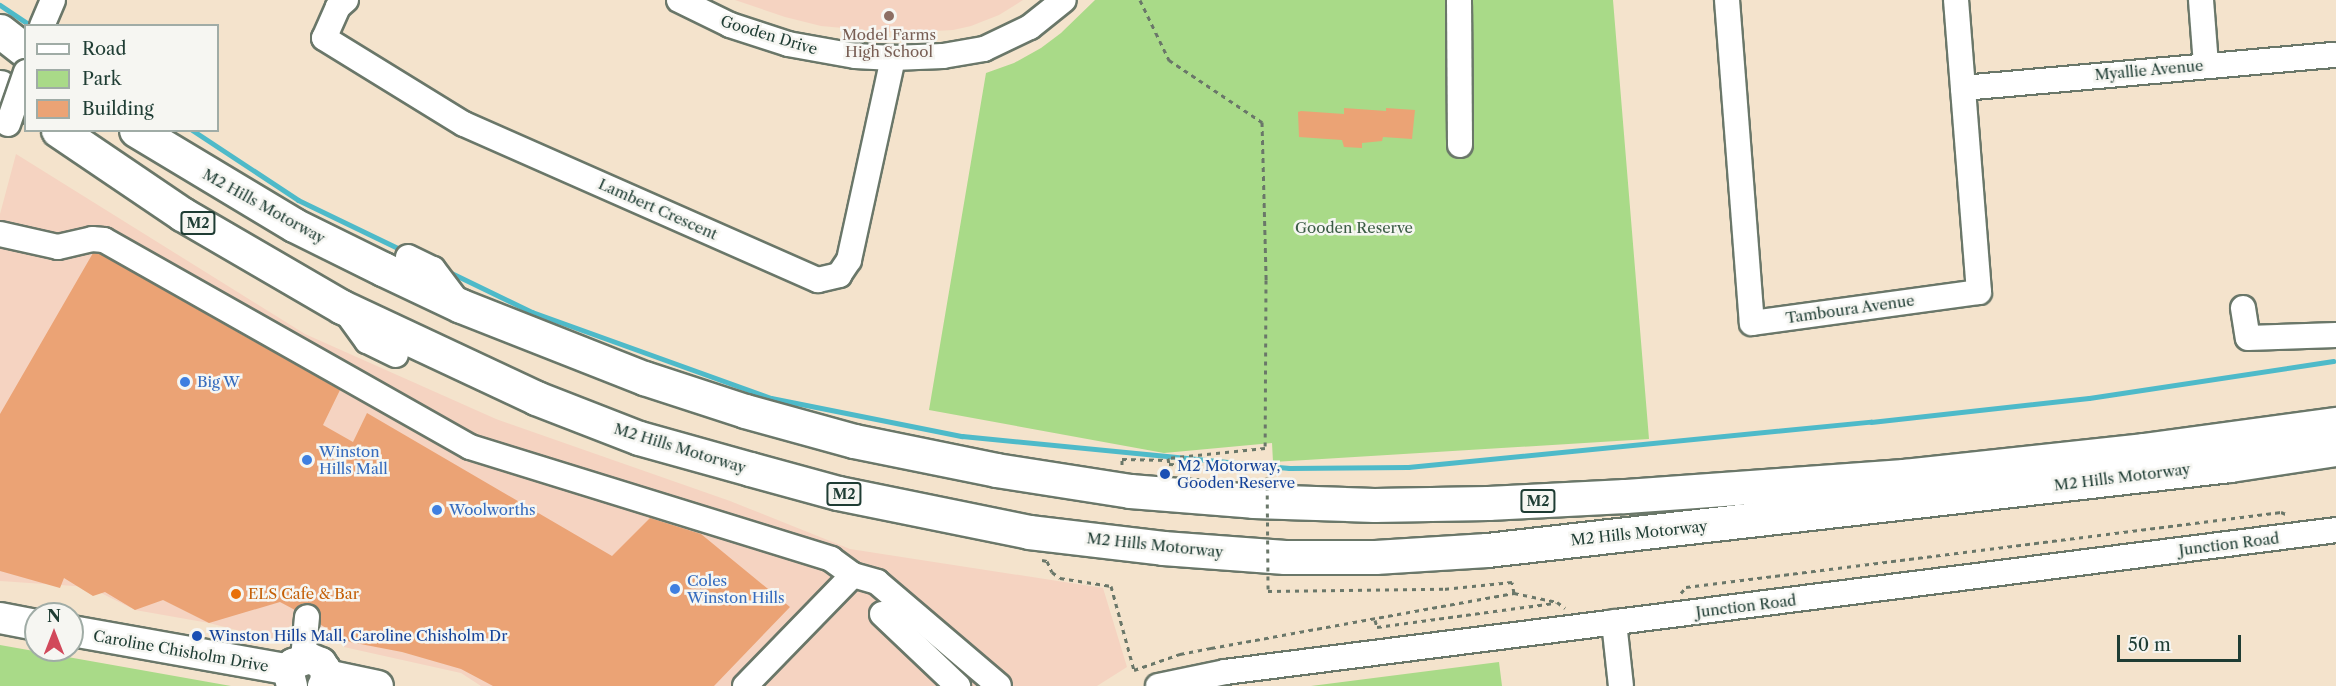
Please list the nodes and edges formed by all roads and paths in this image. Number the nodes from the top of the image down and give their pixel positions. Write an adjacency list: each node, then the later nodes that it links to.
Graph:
1 (53, 0): 10 (street)
2 (346, 0): 14 (street, Lambert Crescent)
3 (678, 0): 14 (street, Gooden Drive)
4 (1064, 0): 14 (street, Gooden Drive)
5 (1140, 0): 32 (path, bridge)
6 (1459, 0): 22 (street)
7 (1727, 0): 18 (street, Tamboura Avenue)
8 (1956, 0): 18 (street, Tamboura Avenue)
9 (2201, 0): 15 (street)
10 (43, 24)
11 (0, 31): 12 (highway)
12 (24, 49)
13 (2336, 55): 15 (street, Myallie Avenue)
14 (893, 58)
15 (2206, 65): 18 (street, Myallie Avenue)
16 (24, 79): 19 (street, bridge)
17 (0, 87): 19 (highway)
18 (1963, 88)
19 (11, 123)
20 (61, 132): 26 (highway, M2 Hills Motorway / M2)
21 (139, 132): 25 (highway, M2 Hills Motorway / M2)
22 (1460, 145)
23 (0, 234): 37 (street)
24 (408, 257): 25 (street)
25 (461, 306): 30 (highway, M2 Hills Motorway / M2)
26 (342, 307): 29 (street); 31 (highway, M2 Hills Motorway / M2)
27 (2242, 308): 28 (street)
28 (2336, 335)
29 (396, 355)
30 (2336, 424)
31 (2336, 449)
32 (1168, 460): 33 (path); 38 (path, bridge)
33 (1122, 469)
34 (2291, 516): 39 (path)
35 (2336, 530): 47 (street, Junction Road)
36 (1037, 558): 45 (path)
37 (854, 575): 50 (street); 54 (street)
38 (1514, 593): 40 (path); 45 (path)
39 (1674, 601)
40 (1557, 602): 41 (path); 45 (path)
41 (1569, 610)
42 (882, 614): 53 (street)
43 (307, 617): 49 (street)
44 (0, 618): 46 (main road)
45 (1375, 620)
46 (24, 622)
47 (1614, 622): 51 (street, Junction Road); 55 (street)
48 (84, 633): 49 (main road, Caroline Chisholm Drive)
49 (307, 675): 52 (main road, Caroline Chisholm Drive)
50 (753, 683)
51 (1169, 684)
52 (378, 686)
53 (958, 686)
54 (999, 686)
55 (1621, 686)

